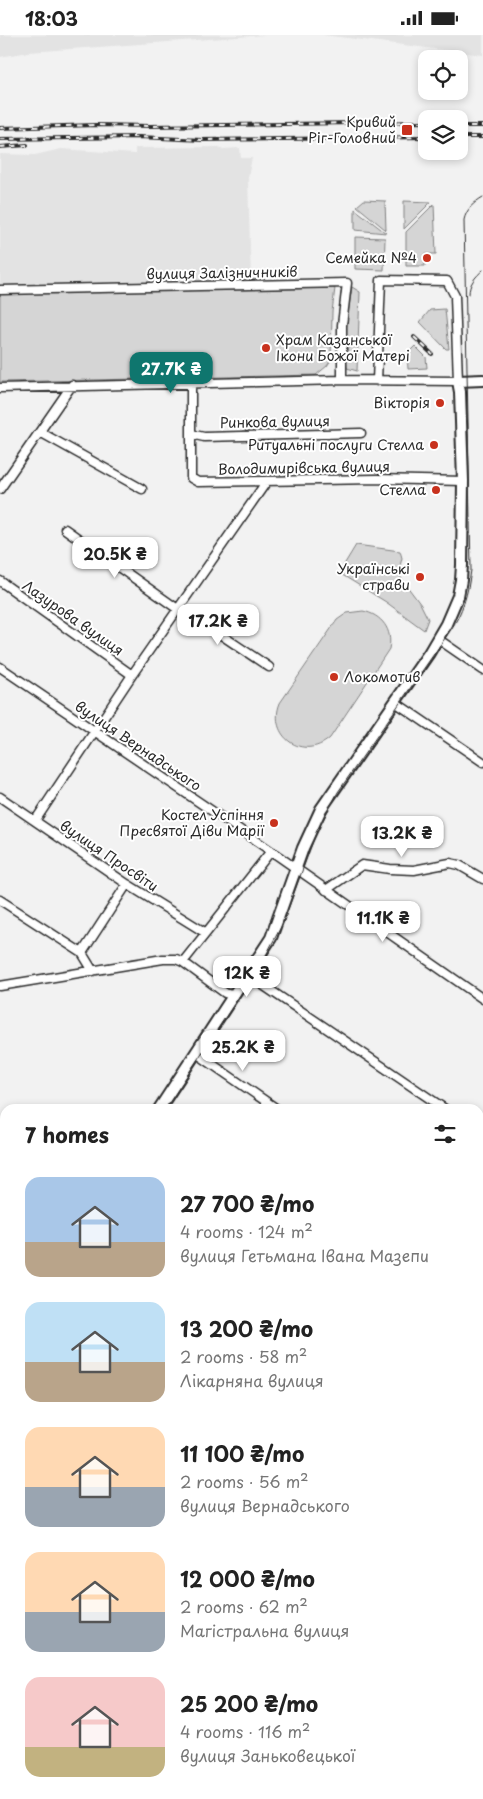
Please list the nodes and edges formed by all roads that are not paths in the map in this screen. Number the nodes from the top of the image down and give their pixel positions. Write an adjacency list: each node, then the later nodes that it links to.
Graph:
1 (0, 290): 2 (street, вулиця Залізничників)
2 (342, 380): 4 (street); 6 (street)
3 (483, 380): 5 (main road)
4 (377, 381): 5 (street); 5 (street)
5 (458, 381): 13 (main road)
6 (191, 383): 7 (street); 10 (street)
7 (72, 385): 8 (street); 9 (street)
8 (0, 387)
9 (40, 432): 14 (street); 15 (street)
10 (192, 433): 11 (street, Ринкова вулиця); 12 (street, Володимирівська вулиця)
11 (361, 433)
12 (267, 481): 13 (street, Володимирівська вулиця); 18 (street)
13 (463, 481): 19 (main road)
14 (0, 489)
15 (142, 489)
16 (65, 529): 18 (street)
17 (0, 581): 23 (street, Лазурова вулиця)
18 (180, 609): 21 (street); 23 (street)
19 (438, 639): 22 (street); 24 (main road)
20 (0, 667): 25 (street, вулиця Вернадського)
21 (268, 667)
22 (483, 670)
23 (132, 675): 25 (street)
24 (395, 702): 26 (street); 30 (main road)
25 (94, 731): 28 (street); 29 (street, вулиця Вернадського)
26 (483, 762)
27 (0, 797): 28 (street, вулиця Просвіти)
28 (35, 821): 32 (street, вулиця Просвіти)
29 (271, 851): 30 (street, вулиця Вернадського); 35 (street)
30 (296, 869): 33 (street, вулиця Вернадського); 39 (main road)
31 (483, 879): 33 (street)
32 (127, 885): 35 (street, вулиця Просвіти); 36 (street)
33 (326, 890): 42 (street, вулиця Вернадського)
34 (0, 901): 36 (street)
35 (206, 933): 37 (street)
36 (82, 953): 38 (street)
37 (183, 962): 38 (street); 41 (street)
38 (93, 971): 40 (street)
39 (248, 975): 41 (main road); 46 (street)
40 (0, 986)
41 (234, 996): 43 (main road)
42 (483, 999)
43 (196, 1053): 44 (main road); 45 (street)
44 (162, 1104)
45 (270, 1104)
46 (438, 1104)

